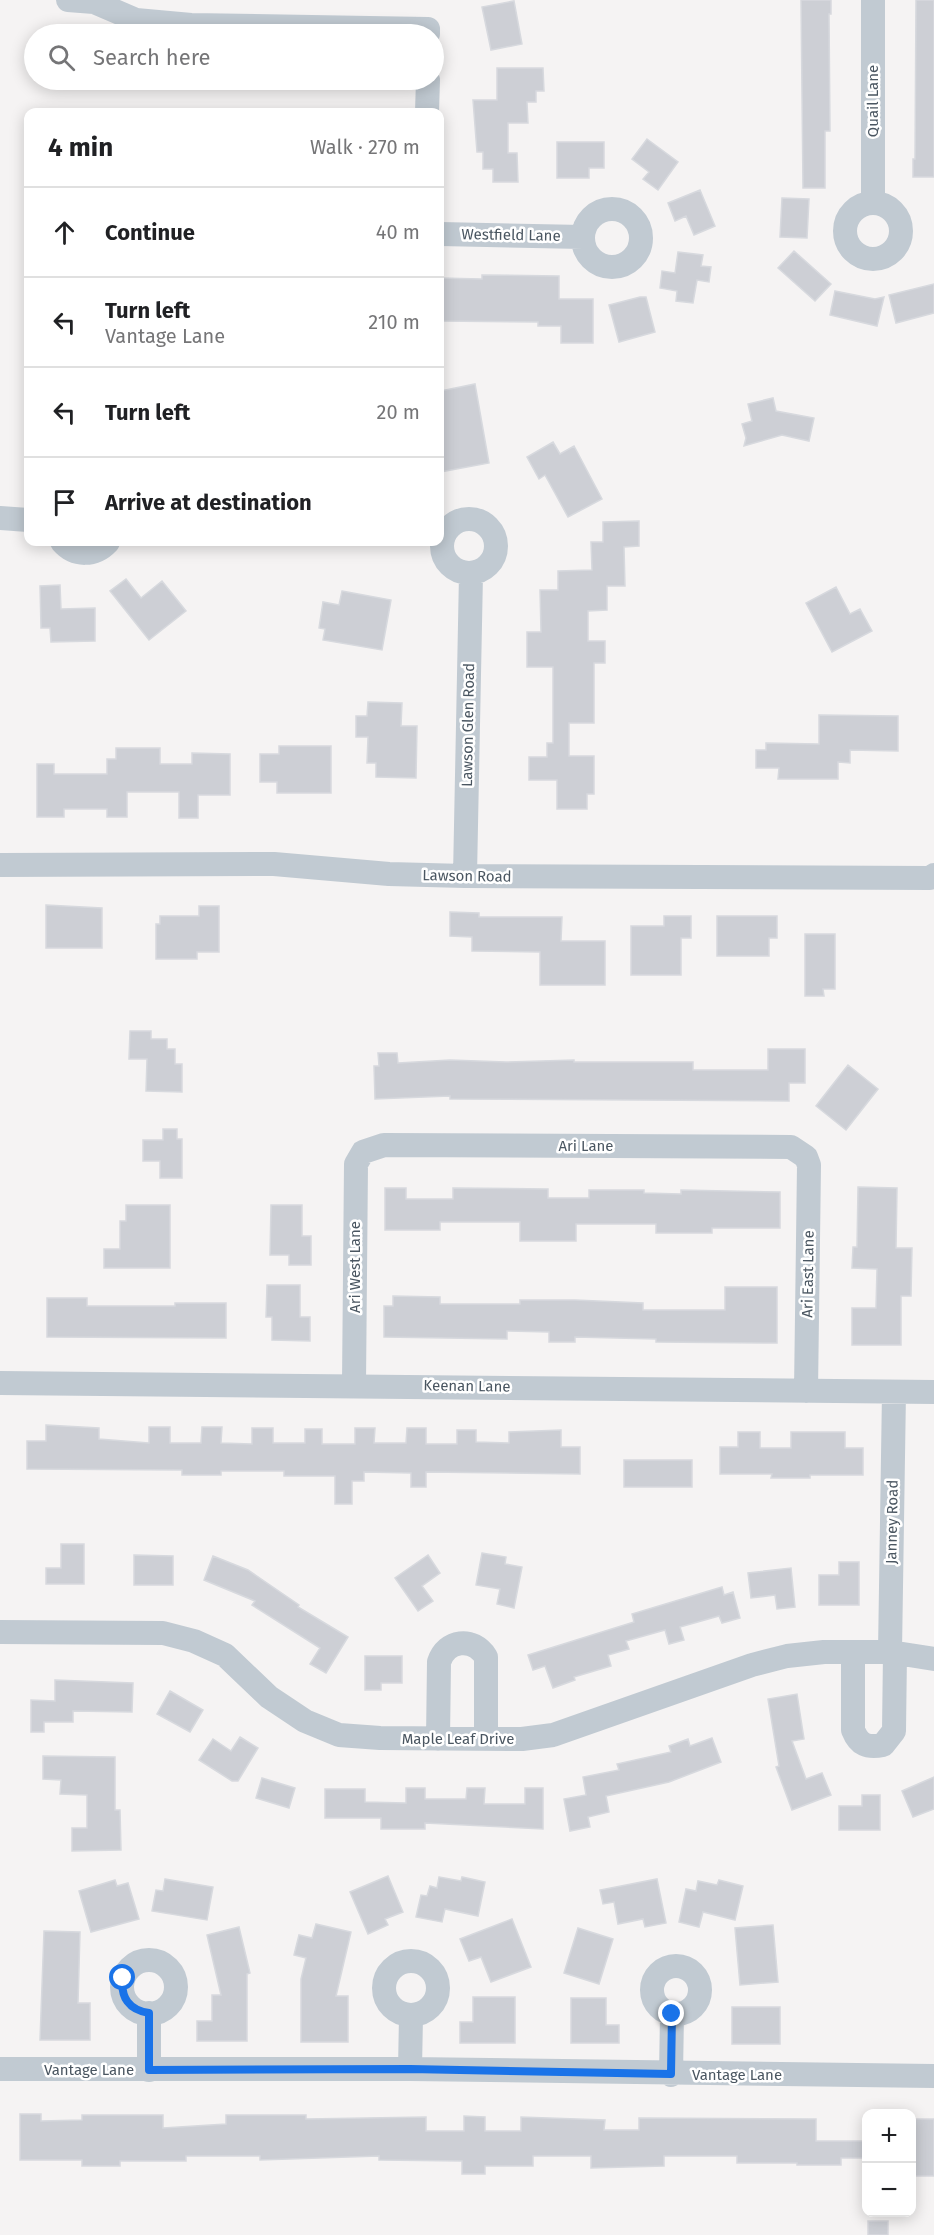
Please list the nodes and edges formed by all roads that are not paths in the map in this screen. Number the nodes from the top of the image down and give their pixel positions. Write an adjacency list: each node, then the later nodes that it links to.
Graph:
1 (68, 0): 3 (street)
2 (873, 0): 6 (street, Quail Lane)
3 (180, 24)
4 (428, 90): 5 (street)
5 (428, 108)
6 (873, 202)
7 (444, 234): 8 (street, Westfield Lane)
8 (583, 237)
9 (0, 518): 10 (street)
10 (24, 520)
11 (68, 546): 12 (street)
12 (104, 546)
13 (471, 574): 16 (street, Lawson Glen Road)
14 (0, 865): 16 (street, Lawson Road)
15 (934, 875): 16 (street, Lawson Road)
16 (465, 876)
17 (363, 1152): 18 (street, Ari Lane); 20 (street, Ari West Lane)
18 (806, 1157): 21 (street, Ari East Lane)
19 (0, 1383): 20 (street, Keenan Lane)
20 (354, 1384): 21 (street, Keenan Lane)
21 (806, 1391): 22 (street, Keenan Lane)
22 (894, 1392): 23 (street, Keenan Lane); 26 (street, Janney Road)
23 (934, 1392)
24 (0, 1632): 28 (street, Maple Leaf Drive)
25 (853, 1652): 26 (street, Maple Leaf Drive); 26 (street, Janney Road); 29 (street, Maple Leaf Drive)
26 (893, 1652): 27 (street, Maple Leaf Drive)
27 (934, 1659)
28 (438, 1739): 29 (street, Maple Leaf Drive); 29 (street)
29 (486, 1739)
30 (149, 2013): 35 (street)
31 (672, 2014): 36 (street)
32 (411, 2016): 34 (street)
33 (0, 2069): 35 (street, Vantage Lane)
34 (410, 2069): 35 (street, Vantage Lane); 36 (street, Vantage Lane)
35 (149, 2070)
36 (671, 2074): 37 (street, Vantage Lane)
37 (934, 2076)

